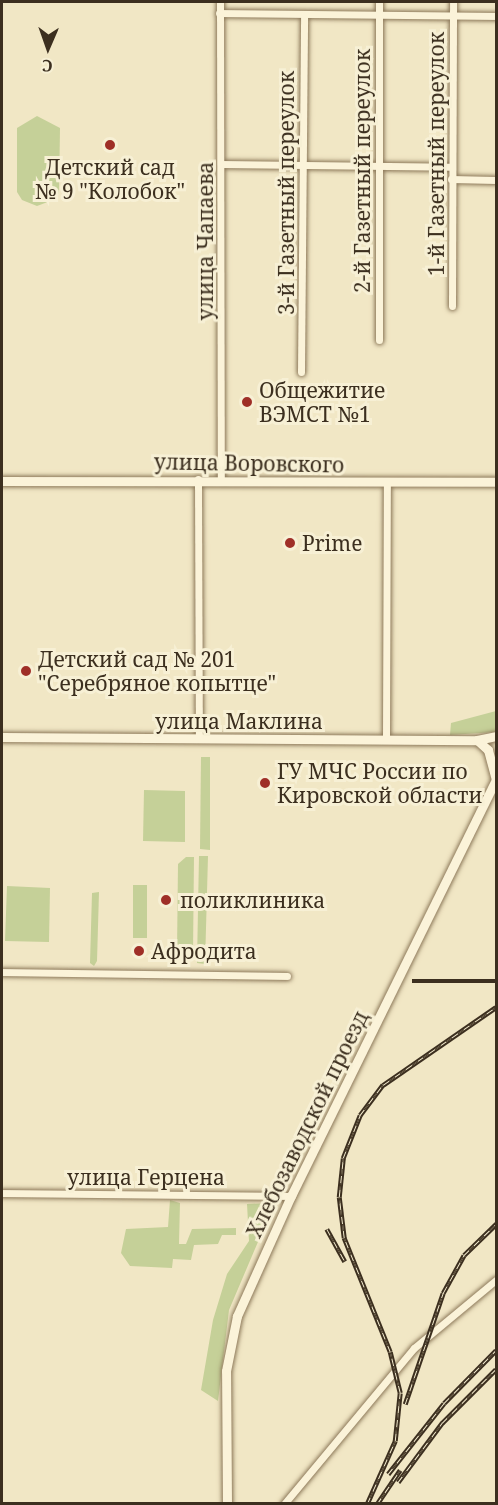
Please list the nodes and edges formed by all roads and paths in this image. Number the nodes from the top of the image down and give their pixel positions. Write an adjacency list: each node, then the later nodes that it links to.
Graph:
1 (220, 2): 4 (street, улица Чапаева)
2 (379, 2): 7 (street, 2-й Газетный переулок)
3 (453, 2): 6 (street, 1-й Газетный переулок)
4 (219, 13): 5 (street); 9 (street, улица Чапаева)
5 (304, 15): 7 (street); 10 (street, 3-й Газетный переулок)
6 (452, 15): 7 (street); 8 (street); 12 (street, 1-й Газетный переулок)
7 (379, 16): 11 (street, 2-й Газетный переулок)
8 (496, 16)
9 (222, 164): 10 (street); 19 (street, улица Чапаева)
10 (303, 165): 11 (street); 17 (street, 3-й Газетный переулок)
11 (378, 166): 12 (street); 16 (street, 2-й Газетный переулок)
12 (451, 168): 13 (street, 1-й Газетный переулок)
13 (451, 179): 14 (street); 15 (street, 1-й Газетный переулок)
14 (496, 180)
15 (452, 306)
16 (379, 340)
17 (301, 372)
18 (198, 479): 19 (street, улица Воровского); 20 (street, улица Воровского); 25 (street)
19 (221, 480): 21 (street, улица Воровского)
20 (2, 481)
21 (387, 482): 22 (street, улица Воровского); 26 (street)
22 (496, 482)
23 (496, 736): 27 (street, улица Маклина)
24 (2, 737): 25 (street, улица Маклина)
25 (199, 739): 26 (street, улица Маклина)
26 (386, 739): 27 (street, улица Маклина)
27 (477, 740): 28 (street)
28 (496, 779): 32 (street, Хлебозаводской проезд)
29 (2, 972): 30 (street)
30 (286, 976)
31 (2, 1193): 32 (street, улица Герцена)
32 (291, 1196): 34 (street, Хлебозаводской проезд)
33 (496, 1280): 35 (street)
34 (227, 1503)
35 (284, 1503)

